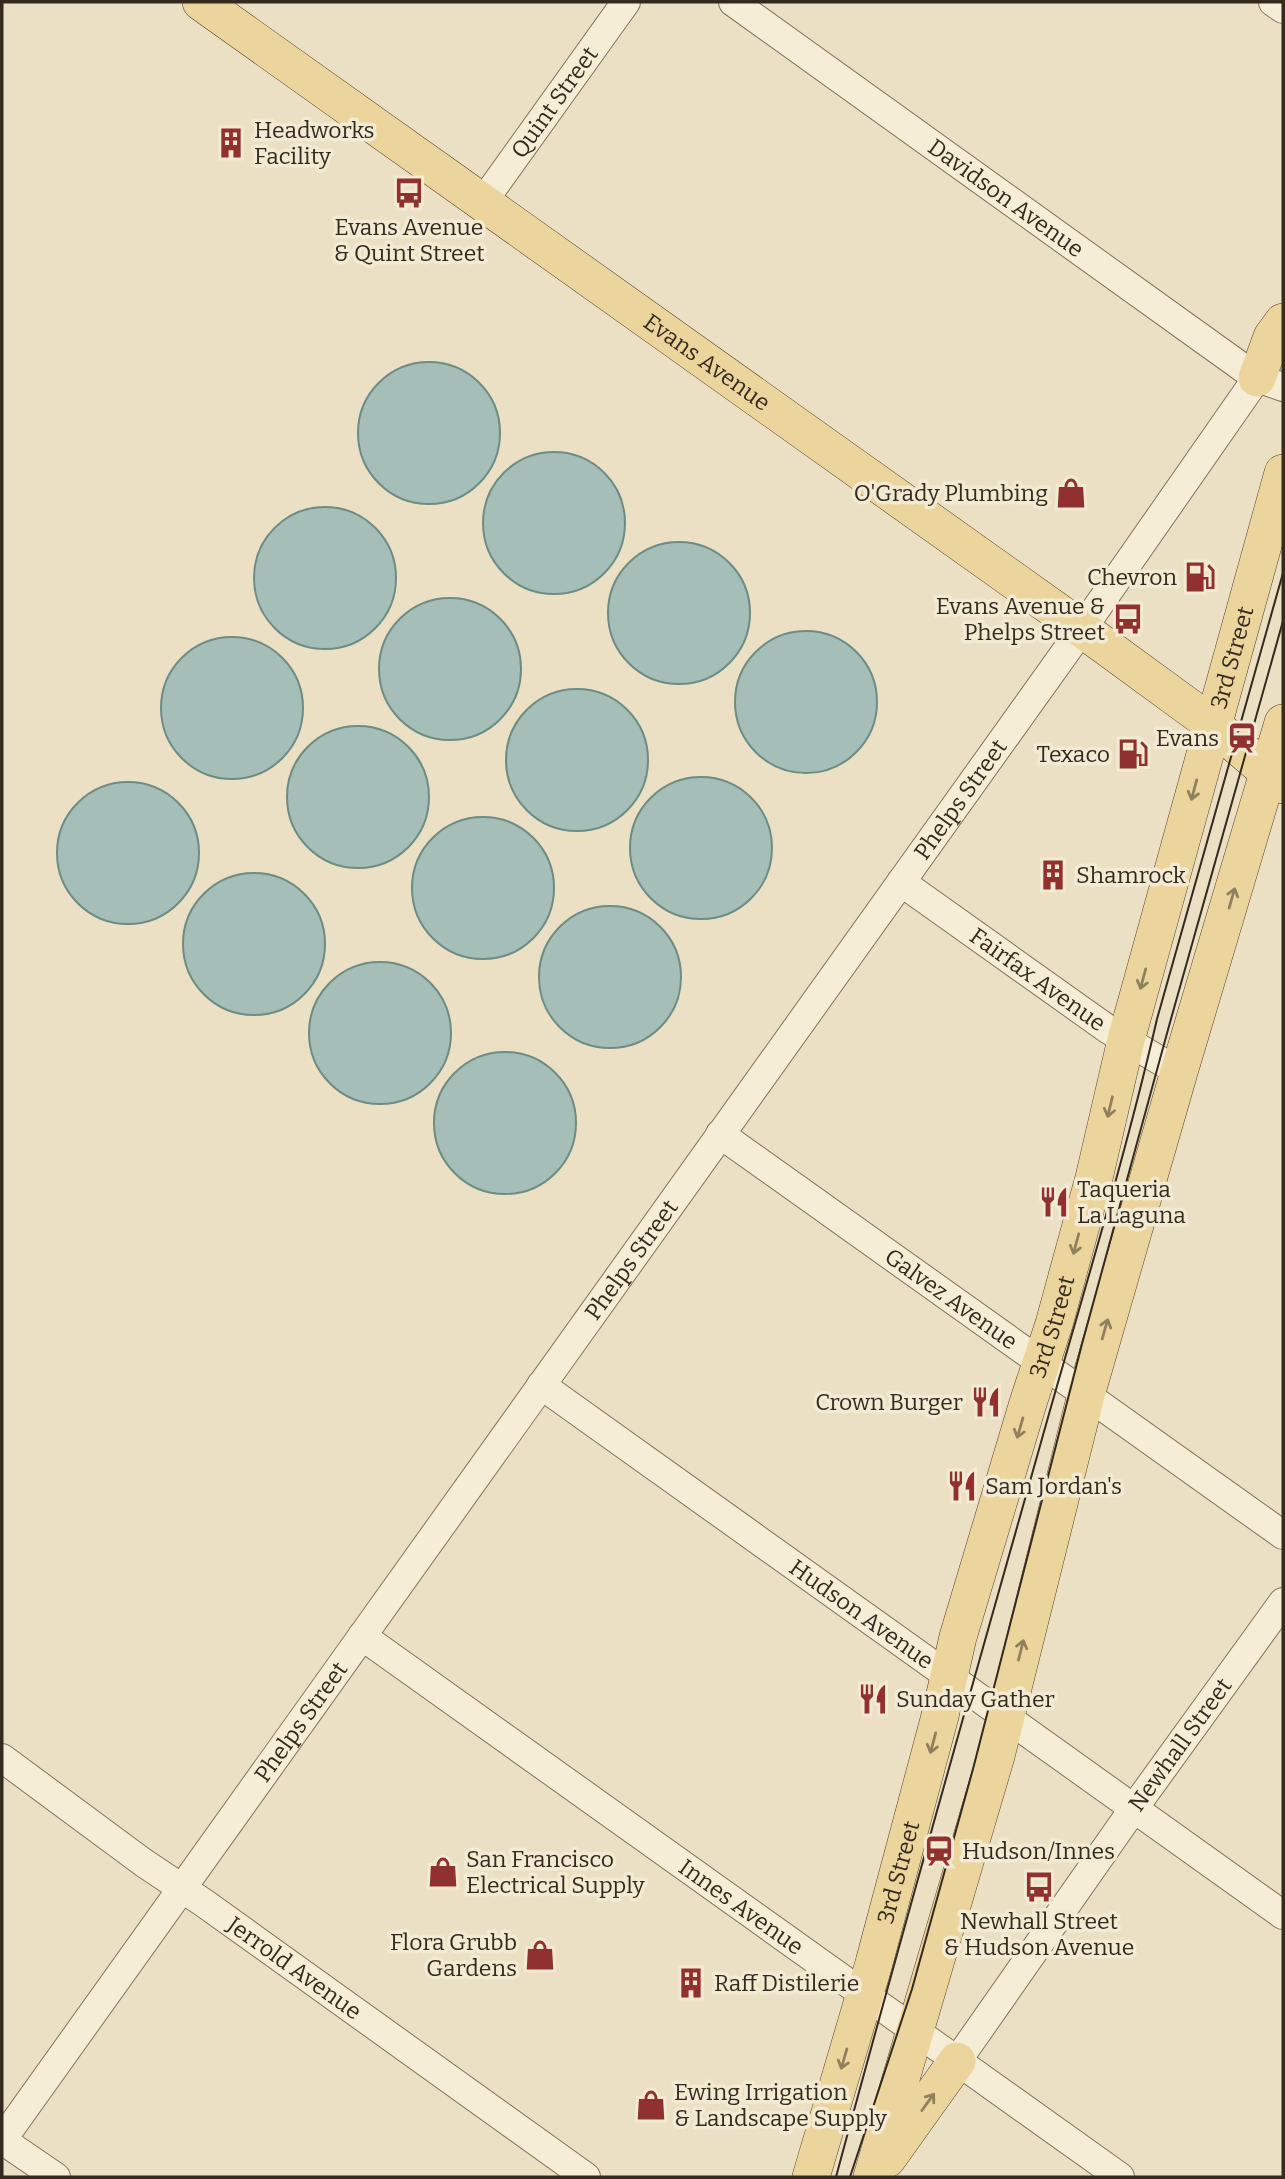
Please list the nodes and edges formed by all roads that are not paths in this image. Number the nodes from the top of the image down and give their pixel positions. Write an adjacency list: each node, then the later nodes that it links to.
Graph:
1 (201, 2): 6 (main road, Evans Avenue)
2 (626, 2): 6 (street, Quint Street)
3 (733, 2): 8 (street, Davidson Avenue)
4 (1273, 2): 5 (street)
5 (1283, 9)
6 (482, 203): 10 (main road, Evans Avenue)
7 (1283, 322): 8 (main road)
8 (1270, 383): 10 (street, Phelps Street)
9 (1283, 473): 11 (main road, 3rd Street)
10 (1082, 629): 11 (main road, Evans Avenue); 14 (street, Phelps Street)
11 (1212, 724): 12 (main road); 13 (main road, Evans Avenue); 15 (main road, 3rd Street, one-way to 15)
12 (1283, 727): 13 (main road)
13 (1276, 779): 16 (main road, one-way to 13)
14 (901, 882): 15 (street, Fairfax Avenue); 17 (street, Phelps Street)
15 (1126, 1040): 16 (street, Fairfax Avenue); 18 (main road, 3rd Street, one-way to 18)
16 (1178, 1072): 20 (main road, one-way to 16)
17 (720, 1134): 18 (street, Galvez Avenue); 19 (street, Phelps Street)
18 (1041, 1363): 20 (street, Galvez Avenue); 24 (main road, 3rd Street, one-way to 24)
19 (541, 1385): 23 (street, Phelps Street); 24 (street, Hudson Avenue)
20 (1086, 1395): 21 (street, Galvez Avenue); 25 (main road, one-way to 20)
21 (1283, 1535)
22 (1283, 1602): 27 (street, Newhall Street)
23 (362, 1636): 28 (street, Phelps Street); 30 (street, Innes Avenue)
24 (949, 1676): 25 (street, Hudson Avenue); 30 (main road, 3rd Street, one-way to 30)
25 (1006, 1716): 27 (street, Hudson Avenue); 31 (main road)
26 (2, 1758): 28 (street, Jerrold Avenue)
27 (1134, 1808): 29 (street, Hudson Avenue); 32 (street, Newhall Street)
28 (182, 1888): 33 (street, Phelps Street); 35 (street, Jerrold Avenue)
29 (1283, 1915)
30 (864, 1994): 31 (street, Innes Avenue); 36 (main road, 3rd Street, one-way to 36)
31 (916, 2031): 32 (street, Innes Avenue); 37 (main road)
32 (957, 2061): 37 (main road, one-way to 32); 38 (street, Innes Avenue)
33 (2, 2140): 34 (street)
34 (56, 2177)
35 (586, 2177)
36 (811, 2177)
37 (873, 2177)
38 (1120, 2177)

